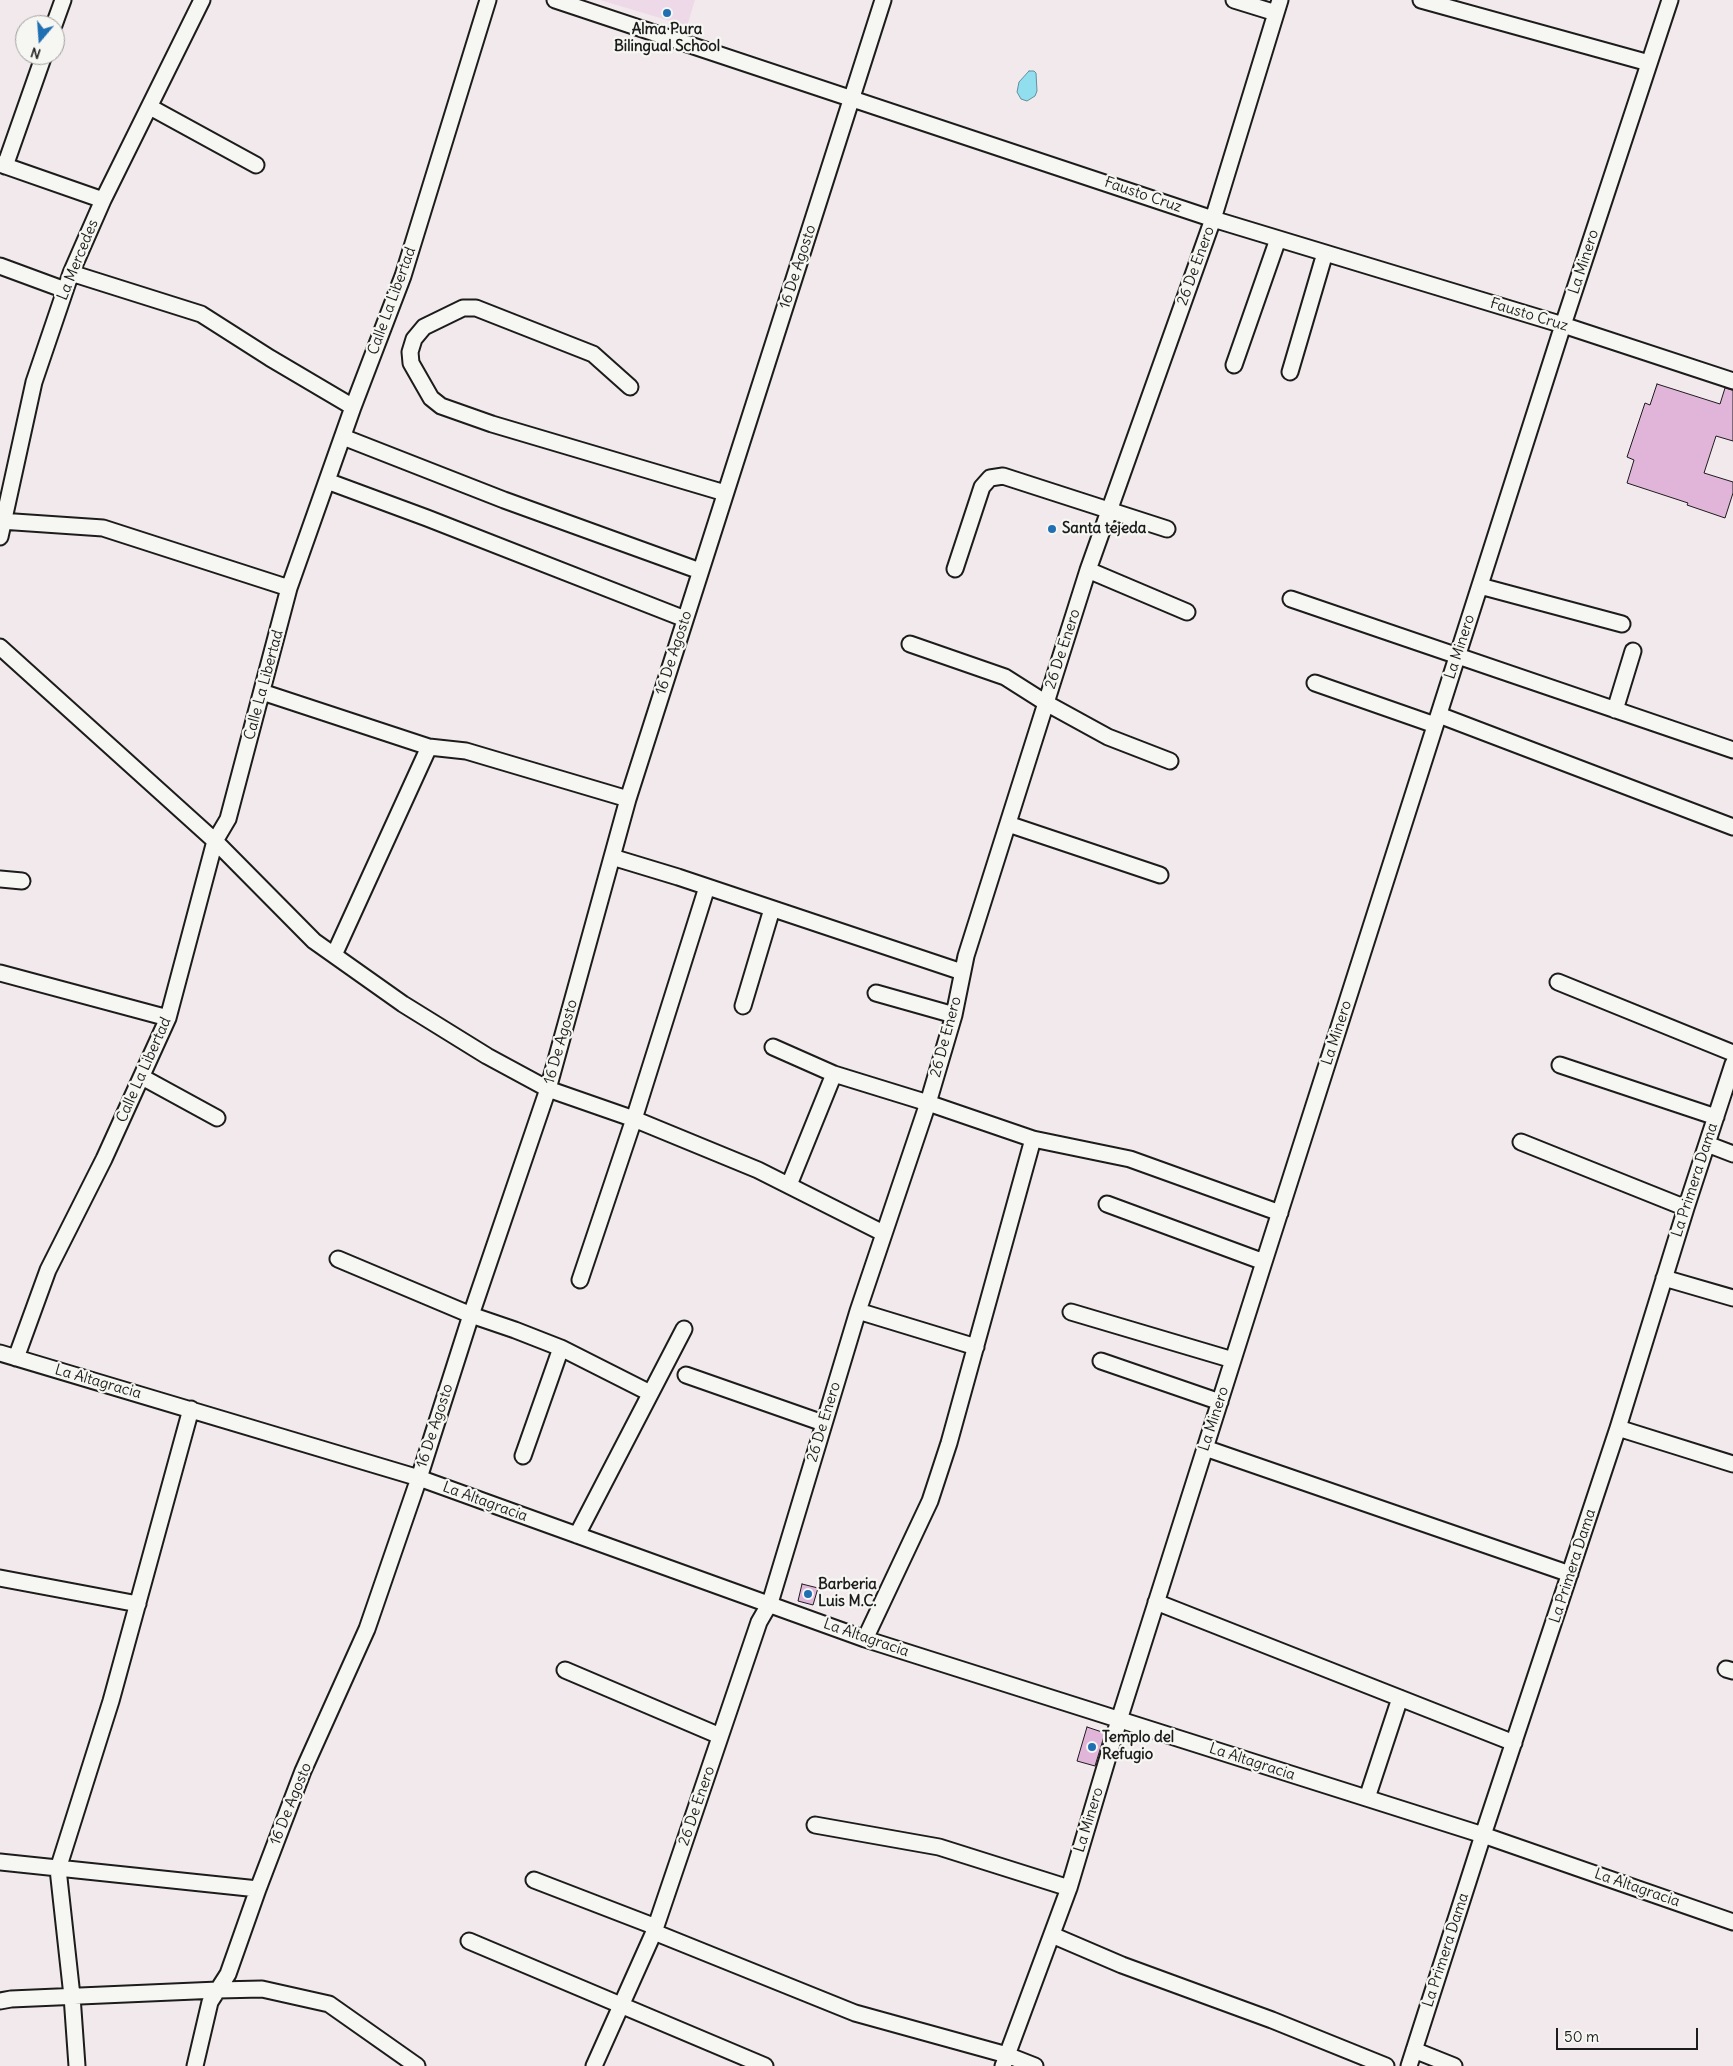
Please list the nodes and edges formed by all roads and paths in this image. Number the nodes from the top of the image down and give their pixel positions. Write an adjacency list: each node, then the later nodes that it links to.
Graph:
1 (63, 0): 10 (street)
2 (202, 0): 14 (street, La Mercedes)
3 (488, 0): 29 (street, Calle La Libertad)
4 (555, 0): 13 (street, Fausto Cruz)
5 (883, 0): 13 (street, 16 De Agosto)
6 (1234, 0): 9 (street)
7 (1421, 0): 11 (street)
8 (1670, 0): 11 (street, La Minero)
9 (1278, 7): 18 (street, 26 De Enero)
10 (58, 15)
11 (1649, 63): 24 (street, La Minero)
12 (40, 65): 15 (street)
13 (852, 98): 18 (street, Fausto Cruz); 32 (street, 16 De Agosto)
14 (150, 107): 16 (street); 17 (street, La Mercedes)
15 (2, 165): 17 (street)
16 (256, 165)
17 (103, 200): 22 (street, La Mercedes)
18 (1213, 219): 19 (street, Fausto Cruz); 33 (street, 26 De Enero)
19 (1278, 239): 20 (street, Fausto Cruz); 25 (street)
20 (1326, 253): 24 (street, Fausto Cruz); 26 (street)
21 (0, 266): 23 (street)
22 (71, 273): 23 (street, La Mercedes); 29 (street)
23 (65, 290): 34 (street, La Mercedes)
24 (1563, 325): 27 (street, Fausto Cruz); 40 (street, La Minero)
25 (1234, 365)
26 (1290, 372)
27 (1733, 381)
28 (630, 387): 32 (street)
29 (353, 407): 30 (street, Calle La Libertad)
30 (342, 437): 31 (street, Calle La Libertad); 39 (street)
31 (327, 481): 41 (street, Calle La Libertad); 44 (street)
32 (725, 493): 39 (street, 16 De Agosto)
33 (1109, 509): 35 (street); 37 (street); 38 (street, 26 De Enero)
34 (2, 521): 36 (street, La Mercedes); 41 (street)
35 (1167, 529)
36 (0, 537)
37 (955, 570)
38 (1088, 570): 43 (street); 52 (street, 26 De Enero)
39 (700, 571): 44 (street, 16 De Agosto)
40 (1480, 586): 45 (street); 49 (street, La Minero)
41 (289, 588): 51 (street, Calle La Libertad)
42 (1291, 599): 49 (street)
43 (1187, 612)
44 (685, 619): 58 (street, 16 De Agosto)
45 (1622, 624)
46 (910, 644): 52 (street)
47 (0, 647): 61 (street)
48 (1633, 651): 53 (street)
49 (1457, 657): 53 (street); 54 (street, La Minero)
50 (1315, 683): 54 (street)
51 (262, 692): 55 (street); 61 (street, Calle La Libertad)
52 (1046, 703): 57 (street); 59 (street, 26 De Enero)
53 (1615, 710): 56 (street)
54 (1437, 720): 60 (street); 94 (street, La Minero)
55 (429, 748): 58 (street); 68 (street)
56 (1733, 750)
57 (1170, 761)
58 (628, 799): 62 (street, 16 De Agosto)
59 (1008, 824): 63 (street); 69 (street, 26 De Enero)
60 (1733, 828)
61 (215, 840): 68 (street); 75 (street, Calle La Libertad)
62 (612, 857): 66 (street); 82 (street, 16 De Agosto)
63 (1160, 875)
64 (0, 879): 65 (street)
65 (22, 881)
66 (706, 887): 67 (street); 86 (street)
67 (772, 909): 69 (street); 73 (street)
68 (334, 954): 82 (street)
69 (962, 972): 74 (street, 26 De Enero)
70 (0, 973): 75 (street)
71 (1558, 982): 77 (street)
72 (876, 993): 74 (street)
73 (743, 1006)
74 (954, 1015): 83 (street, 26 De Enero)
75 (168, 1018): 81 (street, Calle La Libertad)
76 (773, 1047): 80 (street)
77 (1733, 1053)
78 (1733, 1064): 84 (street, La Primera Dama)
79 (1560, 1065): 84 (street)
80 (834, 1074): 83 (street); 91 (street)
81 (142, 1077): 85 (street); 108 (street, Calle La Libertad)
82 (548, 1089): 86 (street); 103 (street, 16 De Agosto)
83 (928, 1103): 87 (street); 95 (street, 26 De Enero)
84 (1716, 1117): 89 (street, La Primera Dama)
85 (217, 1118)
86 (634, 1119): 91 (street); 99 (street)
87 (1033, 1139): 94 (street); 105 (street)
88 (1521, 1142): 93 (street)
89 (1707, 1144): 90 (street); 93 (street, La Primera Dama)
90 (1733, 1154)
91 (789, 1185): 95 (street)
92 (1106, 1204): 97 (street)
93 (1686, 1208): 98 (street, La Primera Dama)
94 (1280, 1213): 97 (street, La Minero)
95 (883, 1233): 101 (street, 26 De Enero)
96 (338, 1259): 103 (street)
97 (1264, 1262): 109 (street, La Minero)
98 (1664, 1278): 100 (street); 116 (street, La Primera Dama)
99 (580, 1280)
100 (1733, 1298)
101 (858, 1311): 105 (street); 115 (street, 26 De Enero)
102 (1070, 1312): 109 (street)
103 (471, 1315): 106 (street); 120 (street, 16 De Agosto)
104 (684, 1328): 112 (street)
105 (976, 1347): 127 (street)
106 (561, 1348): 112 (street); 118 (street)
107 (0, 1353): 108 (street, La Altagracia)
108 (16, 1358): 114 (street, La Altagracia)
109 (1233, 1360): 113 (street, La Minero)
110 (1101, 1361): 113 (street)
111 (686, 1375): 115 (street)
112 (650, 1394): 121 (street)
113 (1220, 1402): 117 (street, La Minero)
114 (191, 1410): 120 (street, La Altagracia); 125 (street)
115 (823, 1423): 126 (street, 26 De Enero)
116 (1618, 1428): 119 (street); 122 (street, La Primera Dama)
117 (1205, 1448): 122 (street); 124 (street, La Minero)
118 (523, 1456)
119 (1733, 1464)
120 (419, 1478): 121 (street, La Altagracia); 139 (street, 16 De Agosto)
121 (577, 1535): 126 (street, La Altagracia)
122 (1570, 1574): 132 (street, La Primera Dama)
123 (0, 1578): 125 (street)
124 (1156, 1602): 129 (street); 130 (street, La Minero)
125 (138, 1604): 137 (street)
126 (770, 1604): 127 (street, La Altagracia); 131 (street, 26 De Enero)
127 (865, 1639): 130 (street, La Altagracia)
128 (565, 1670): 131 (street)
129 (1400, 1698): 132 (street); 133 (street)
130 (1119, 1720): 133 (street, La Altagracia); 140 (street, La Minero)
131 (720, 1736): 142 (street, 26 De Enero)
132 (1514, 1743): 135 (street, La Primera Dama)
133 (1368, 1798): 135 (street, La Altagracia)
134 (815, 1825): 140 (street)
135 (1483, 1835): 141 (street, La Altagracia); 149 (street, La Primera Dama)
136 (0, 1862): 137 (street)
137 (58, 1869): 139 (street); 146 (street)
138 (534, 1880): 142 (street)
139 (258, 1888): 145 (street, 16 De Agosto)
140 (1069, 1888): 143 (street, La Minero)
141 (1733, 1922)
142 (655, 1929): 148 (street, 26 De Enero); 150 (street)
143 (1052, 1935): 150 (street, La Minero); 157 (street)
144 (470, 1941): 148 (street)
145 (218, 1990): 146 (street); 152 (street, 16 De Agosto); 153 (street)
146 (72, 1996): 147 (street); 151 (street)
147 (0, 2002)
148 (622, 2004): 154 (street, 26 De Enero); 155 (street)
149 (1414, 2050): 158 (street, La Primera Dama); 159 (street)
150 (1005, 2060): 156 (street)
151 (77, 2066)
152 (194, 2066)
153 (417, 2066)
154 (594, 2066)
155 (765, 2066)
156 (1035, 2066)
157 (1386, 2066)
158 (1409, 2066)
159 (1454, 2066)

